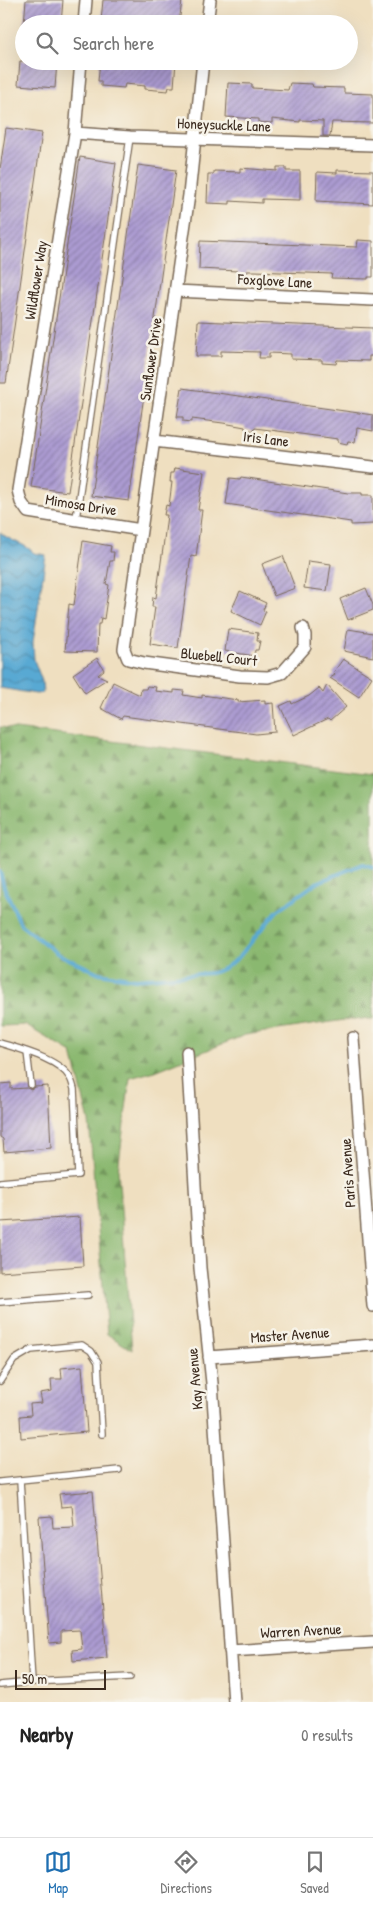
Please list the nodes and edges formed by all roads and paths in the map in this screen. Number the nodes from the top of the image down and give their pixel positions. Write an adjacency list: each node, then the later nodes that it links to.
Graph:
1 (86, 0): 3 (street)
2 (210, 0): 4 (street)
3 (85, 15)
4 (208, 15)
5 (80, 70): 7 (street, Wildflower Way)
6 (202, 70): 9 (street, Sunflower Drive)
7 (74, 133): 8 (street, Honeysuckle Lane); 15 (street, Wildflower Way)
8 (130, 137): 9 (street, Honeysuckle Lane); 16 (lane)
9 (195, 139): 10 (street, Honeysuckle Lane); 11 (street, Sunflower Drive)
10 (373, 145)
11 (175, 292): 12 (street, Foxglove Lane); 13 (street, Sunflower Drive)
12 (373, 300)
13 (154, 441): 14 (street, Iris Lane); 17 (street, Sunflower Drive)
14 (373, 467)
15 (21, 502): 16 (street, Mimosa Drive)
16 (76, 519): 17 (street, Mimosa Drive)
17 (141, 530): 19 (street, Sunflower Drive)
18 (303, 628): 19 (street, Bluebell Court)
19 (128, 659)
20 (352, 1038): 28 (street, Paris Avenue)
21 (0, 1043): 22 (lane)
22 (27, 1052): 24 (lane); 25 (lane)
23 (187, 1052): 30 (street, Kay Avenue)
24 (30, 1085)
25 (0, 1182)
26 (88, 1295): 27 (lane)
27 (0, 1302)
28 (373, 1306)
29 (373, 1345): 30 (street, Master Avenue)
30 (209, 1357): 37 (street, Kay Avenue)
31 (0, 1380): 32 (lane)
32 (102, 1434)
33 (119, 1470): 34 (lane)
34 (20, 1480): 35 (lane); 39 (lane)
35 (0, 1482)
36 (373, 1642): 37 (street, Warren Avenue)
37 (230, 1651): 41 (street, Kay Avenue)
38 (130, 1676): 39 (lane)
39 (32, 1682): 40 (lane)
40 (0, 1685)
41 (234, 1702)

